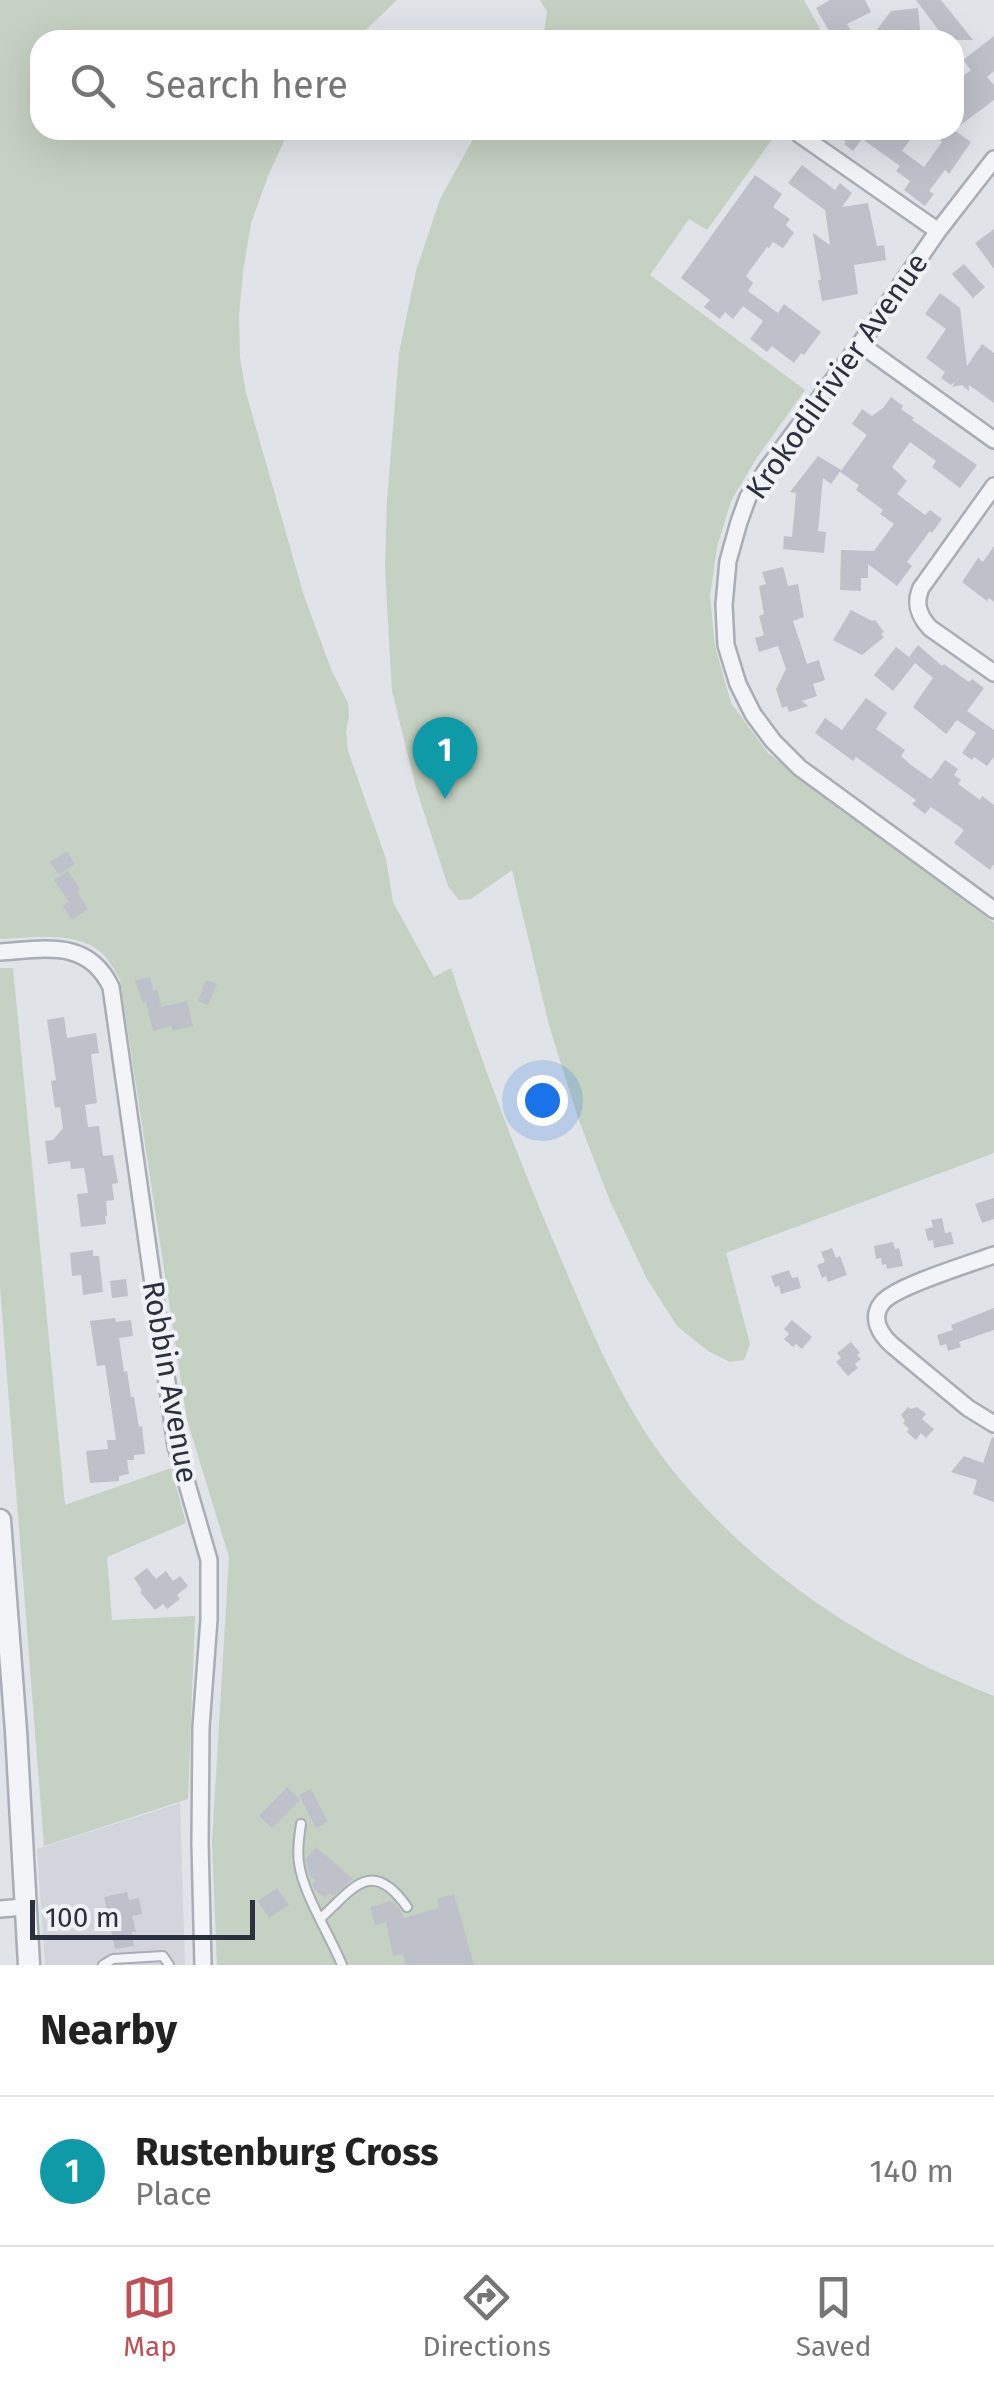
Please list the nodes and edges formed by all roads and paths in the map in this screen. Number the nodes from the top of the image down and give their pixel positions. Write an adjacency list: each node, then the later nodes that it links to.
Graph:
1 (808, 140): 4 (street)
2 (994, 159): 3 (street, Krokodilrivier Avenue)
3 (988, 180): 4 (street, Krokodilrivier Avenue)
4 (938, 231): 5 (street, Krokodilrivier Avenue)
5 (860, 344): 6 (street); 9 (street, Krokodilrivier Avenue)
6 (994, 440)
7 (994, 486): 8 (street)
8 (994, 673)
9 (994, 910)
10 (0, 952): 22 (street, Robbin Avenue)
11 (994, 1255): 12 (street)
12 (994, 1424)
13 (0, 1520): 15 (street)
14 (301, 1824): 18 (lane)
15 (24, 1907): 17 (street); 19 (street)
16 (407, 1907): 18 (lane)
17 (0, 1909)
18 (321, 1918): 23 (lane)
19 (29, 1965)
20 (104, 1965): 21 (lane)
21 (169, 1965)
22 (204, 1965)
23 (342, 1965)

